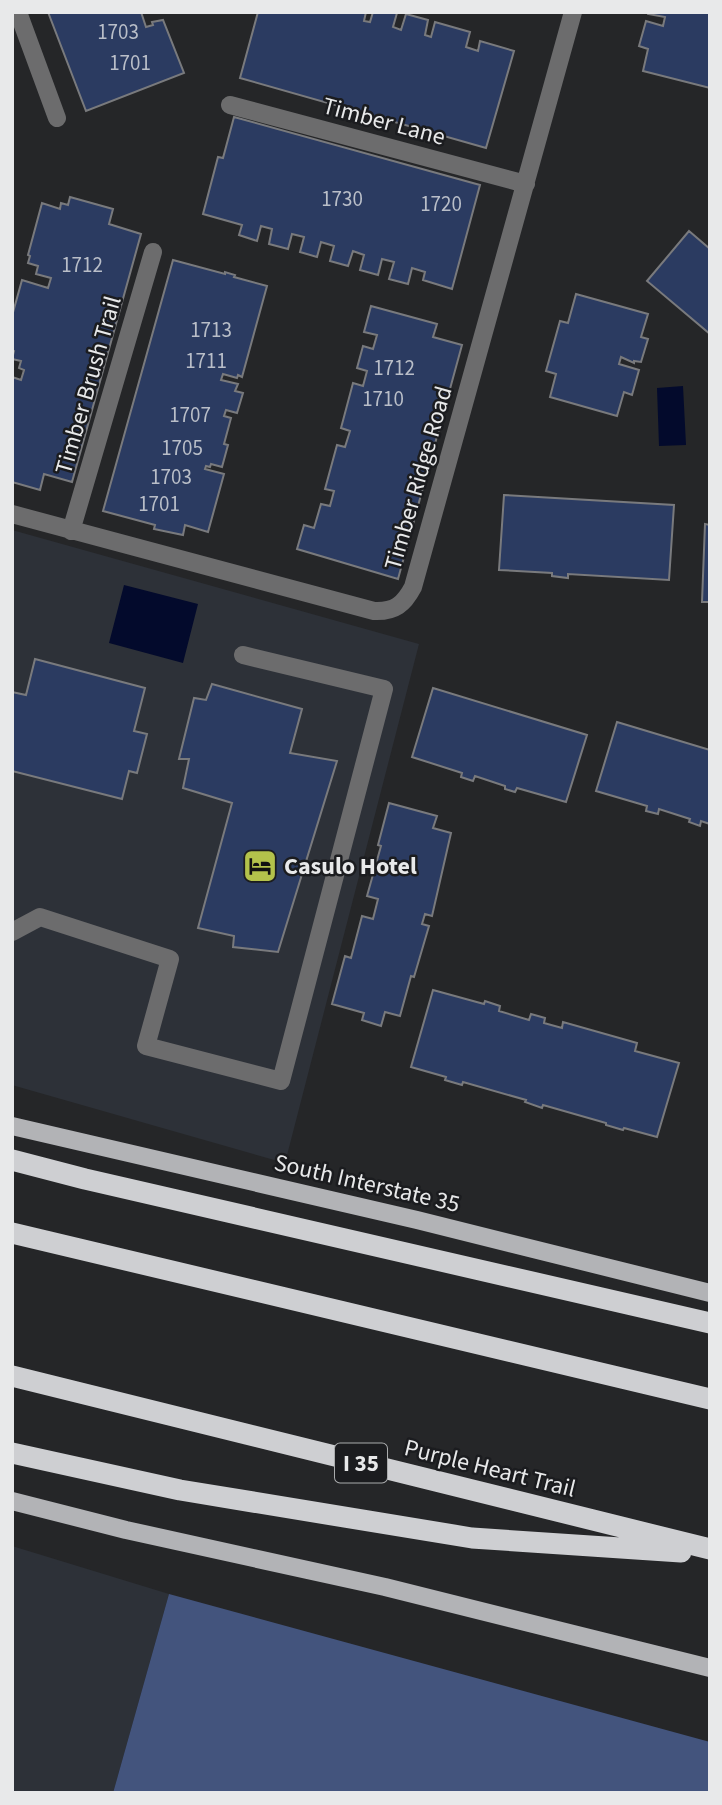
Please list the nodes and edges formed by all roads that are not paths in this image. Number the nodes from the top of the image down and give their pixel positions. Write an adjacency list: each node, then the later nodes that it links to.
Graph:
1 (18, 12): 4 (street)
2 (573, 12): 5 (street, Timber Ridge Road)
3 (230, 105): 5 (street, Timber Lane)
4 (57, 118)
5 (526, 184): 8 (street, Timber Ridge Road)
6 (153, 252): 8 (street, Timber Brush Trail)
7 (12, 514): 8 (street, Timber Ridge Road)
8 (71, 531)
9 (243, 655): 10 (street)
10 (12, 932)
11 (12, 1125): 14 (main road, South Interstate 35)
12 (12, 1160): 15 (highway)
13 (12, 1233): 17 (highway)
14 (710, 1293)
15 (710, 1323)
16 (12, 1376): 20 (highway, Purple Heart Trail / I 35)
17 (710, 1399)
18 (12, 1453): 20 (highway)
19 (12, 1501): 21 (main road)
20 (710, 1552)
21 (710, 1668)

